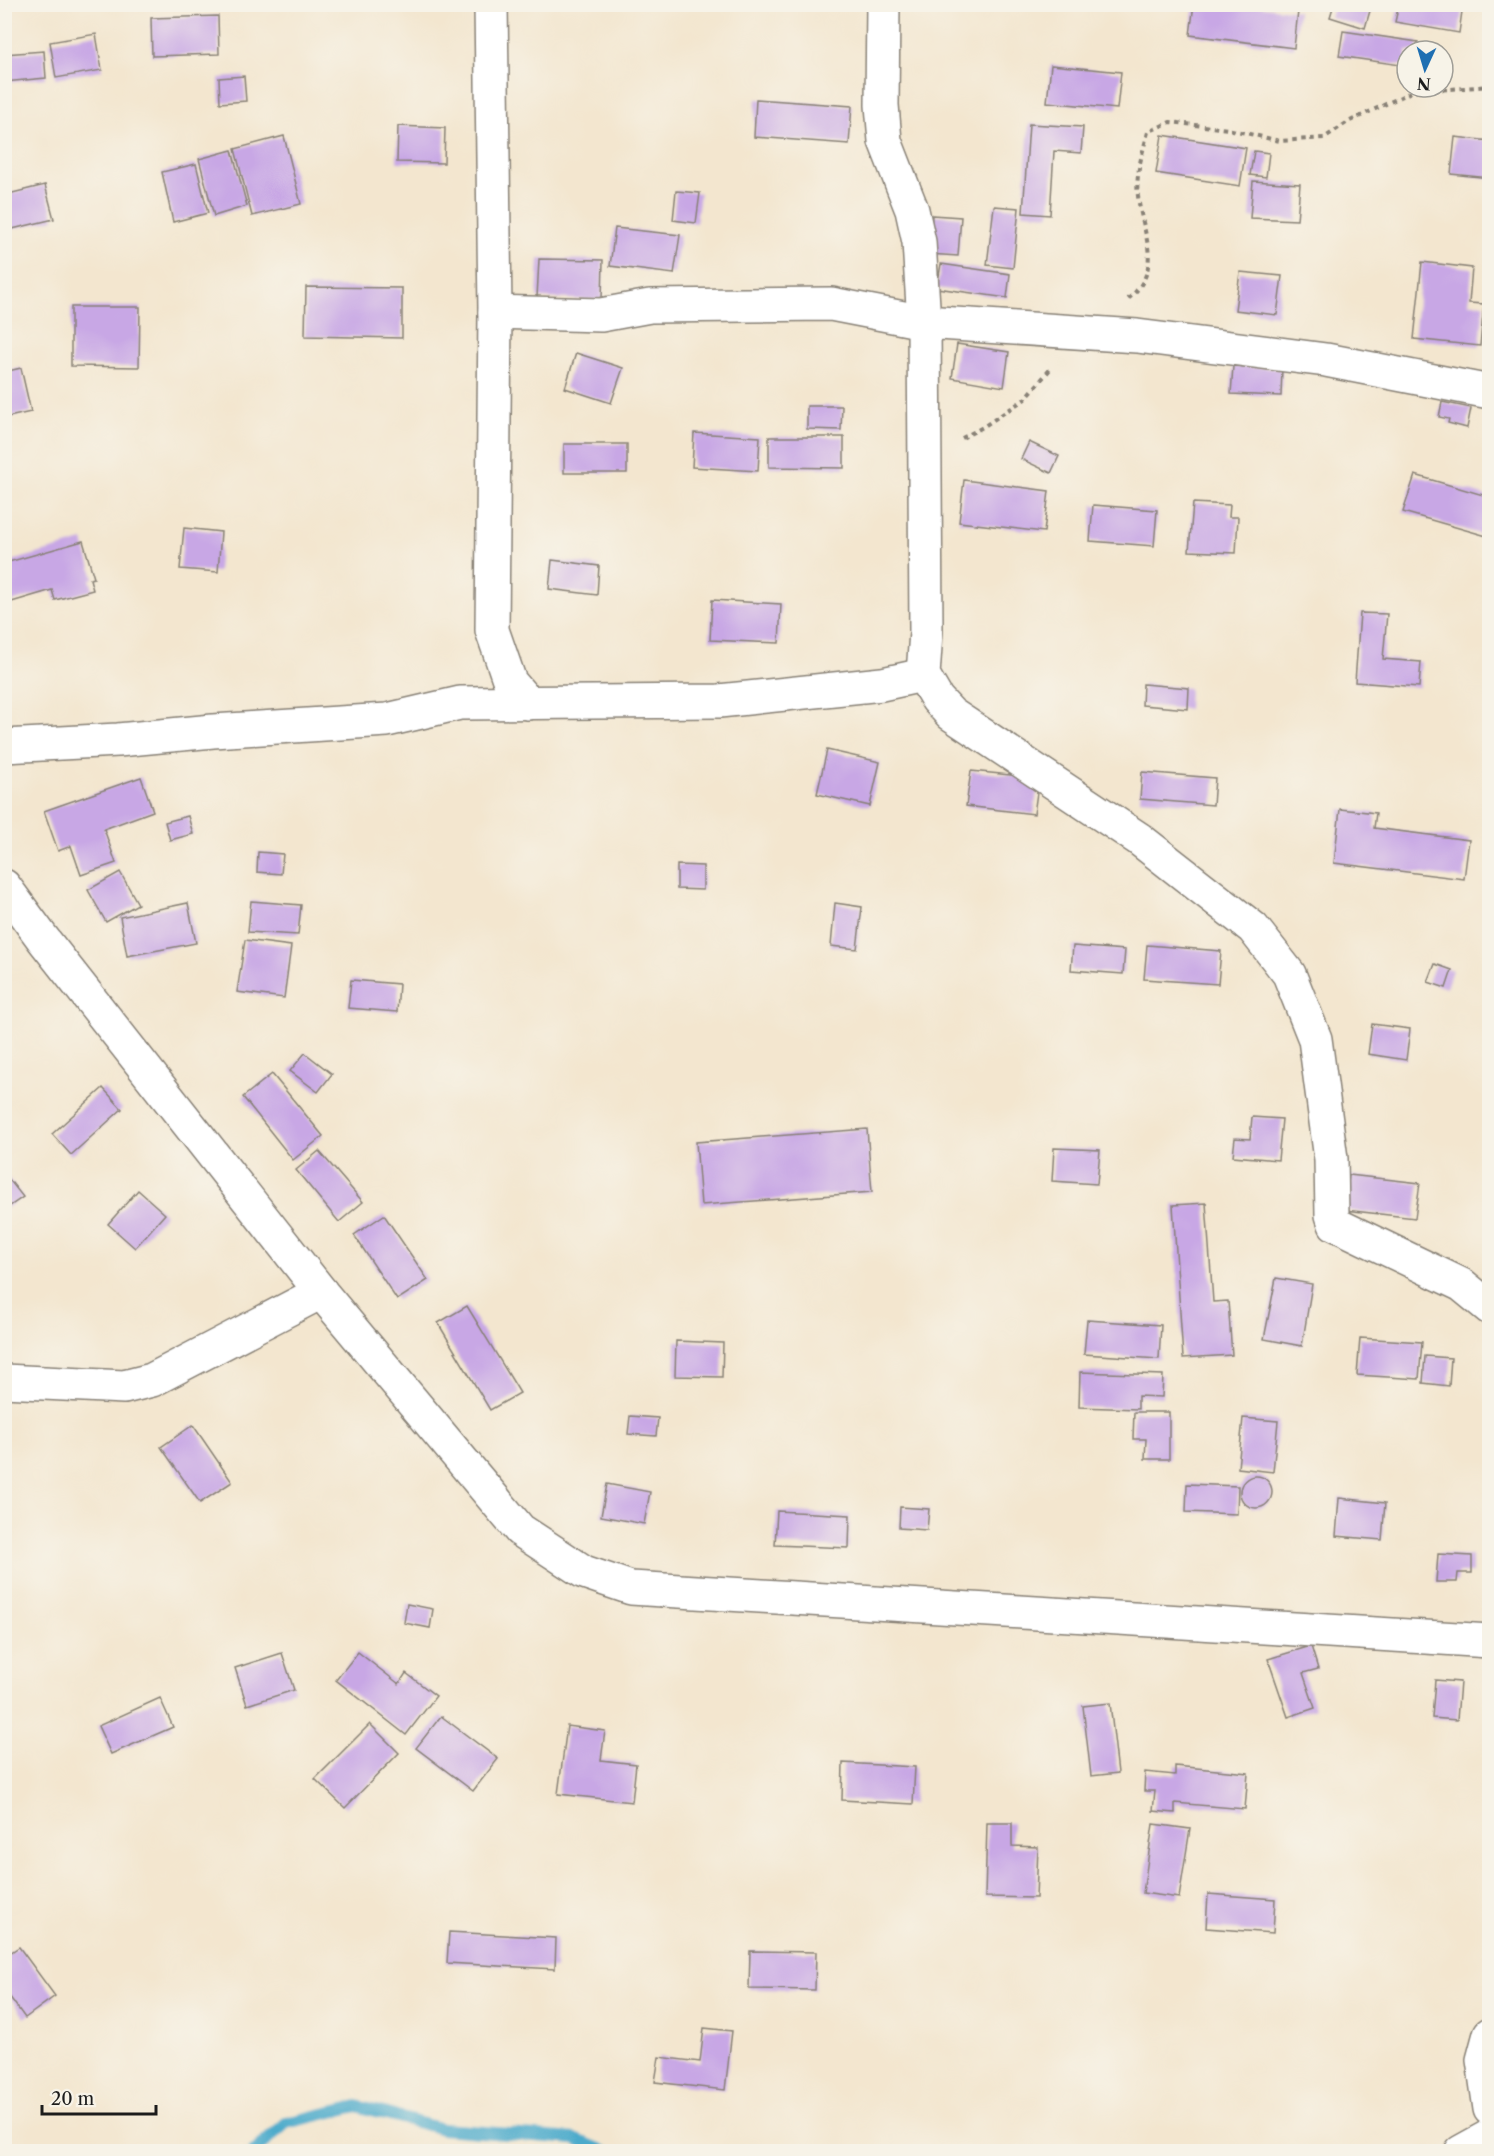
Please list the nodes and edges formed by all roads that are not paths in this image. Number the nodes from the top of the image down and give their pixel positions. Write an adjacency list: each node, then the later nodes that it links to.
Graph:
1 (491, 4): 3 (street)
2 (883, 4): 4 (street)
3 (495, 312): 4 (street); 7 (street)
4 (924, 321): 5 (street); 6 (street)
5 (1490, 392)
6 (923, 675): 7 (street); 11 (street)
7 (528, 703): 8 (street)
8 (4, 746)
9 (4, 886): 10 (street)
10 (321, 1292): 12 (street); 13 (street)
11 (1490, 1308)
12 (4, 1382)
13 (1490, 1641)
14 (1490, 2034): 15 (street)
15 (1490, 2109)
16 (1490, 2136): 17 (street)
17 (1461, 2151)

